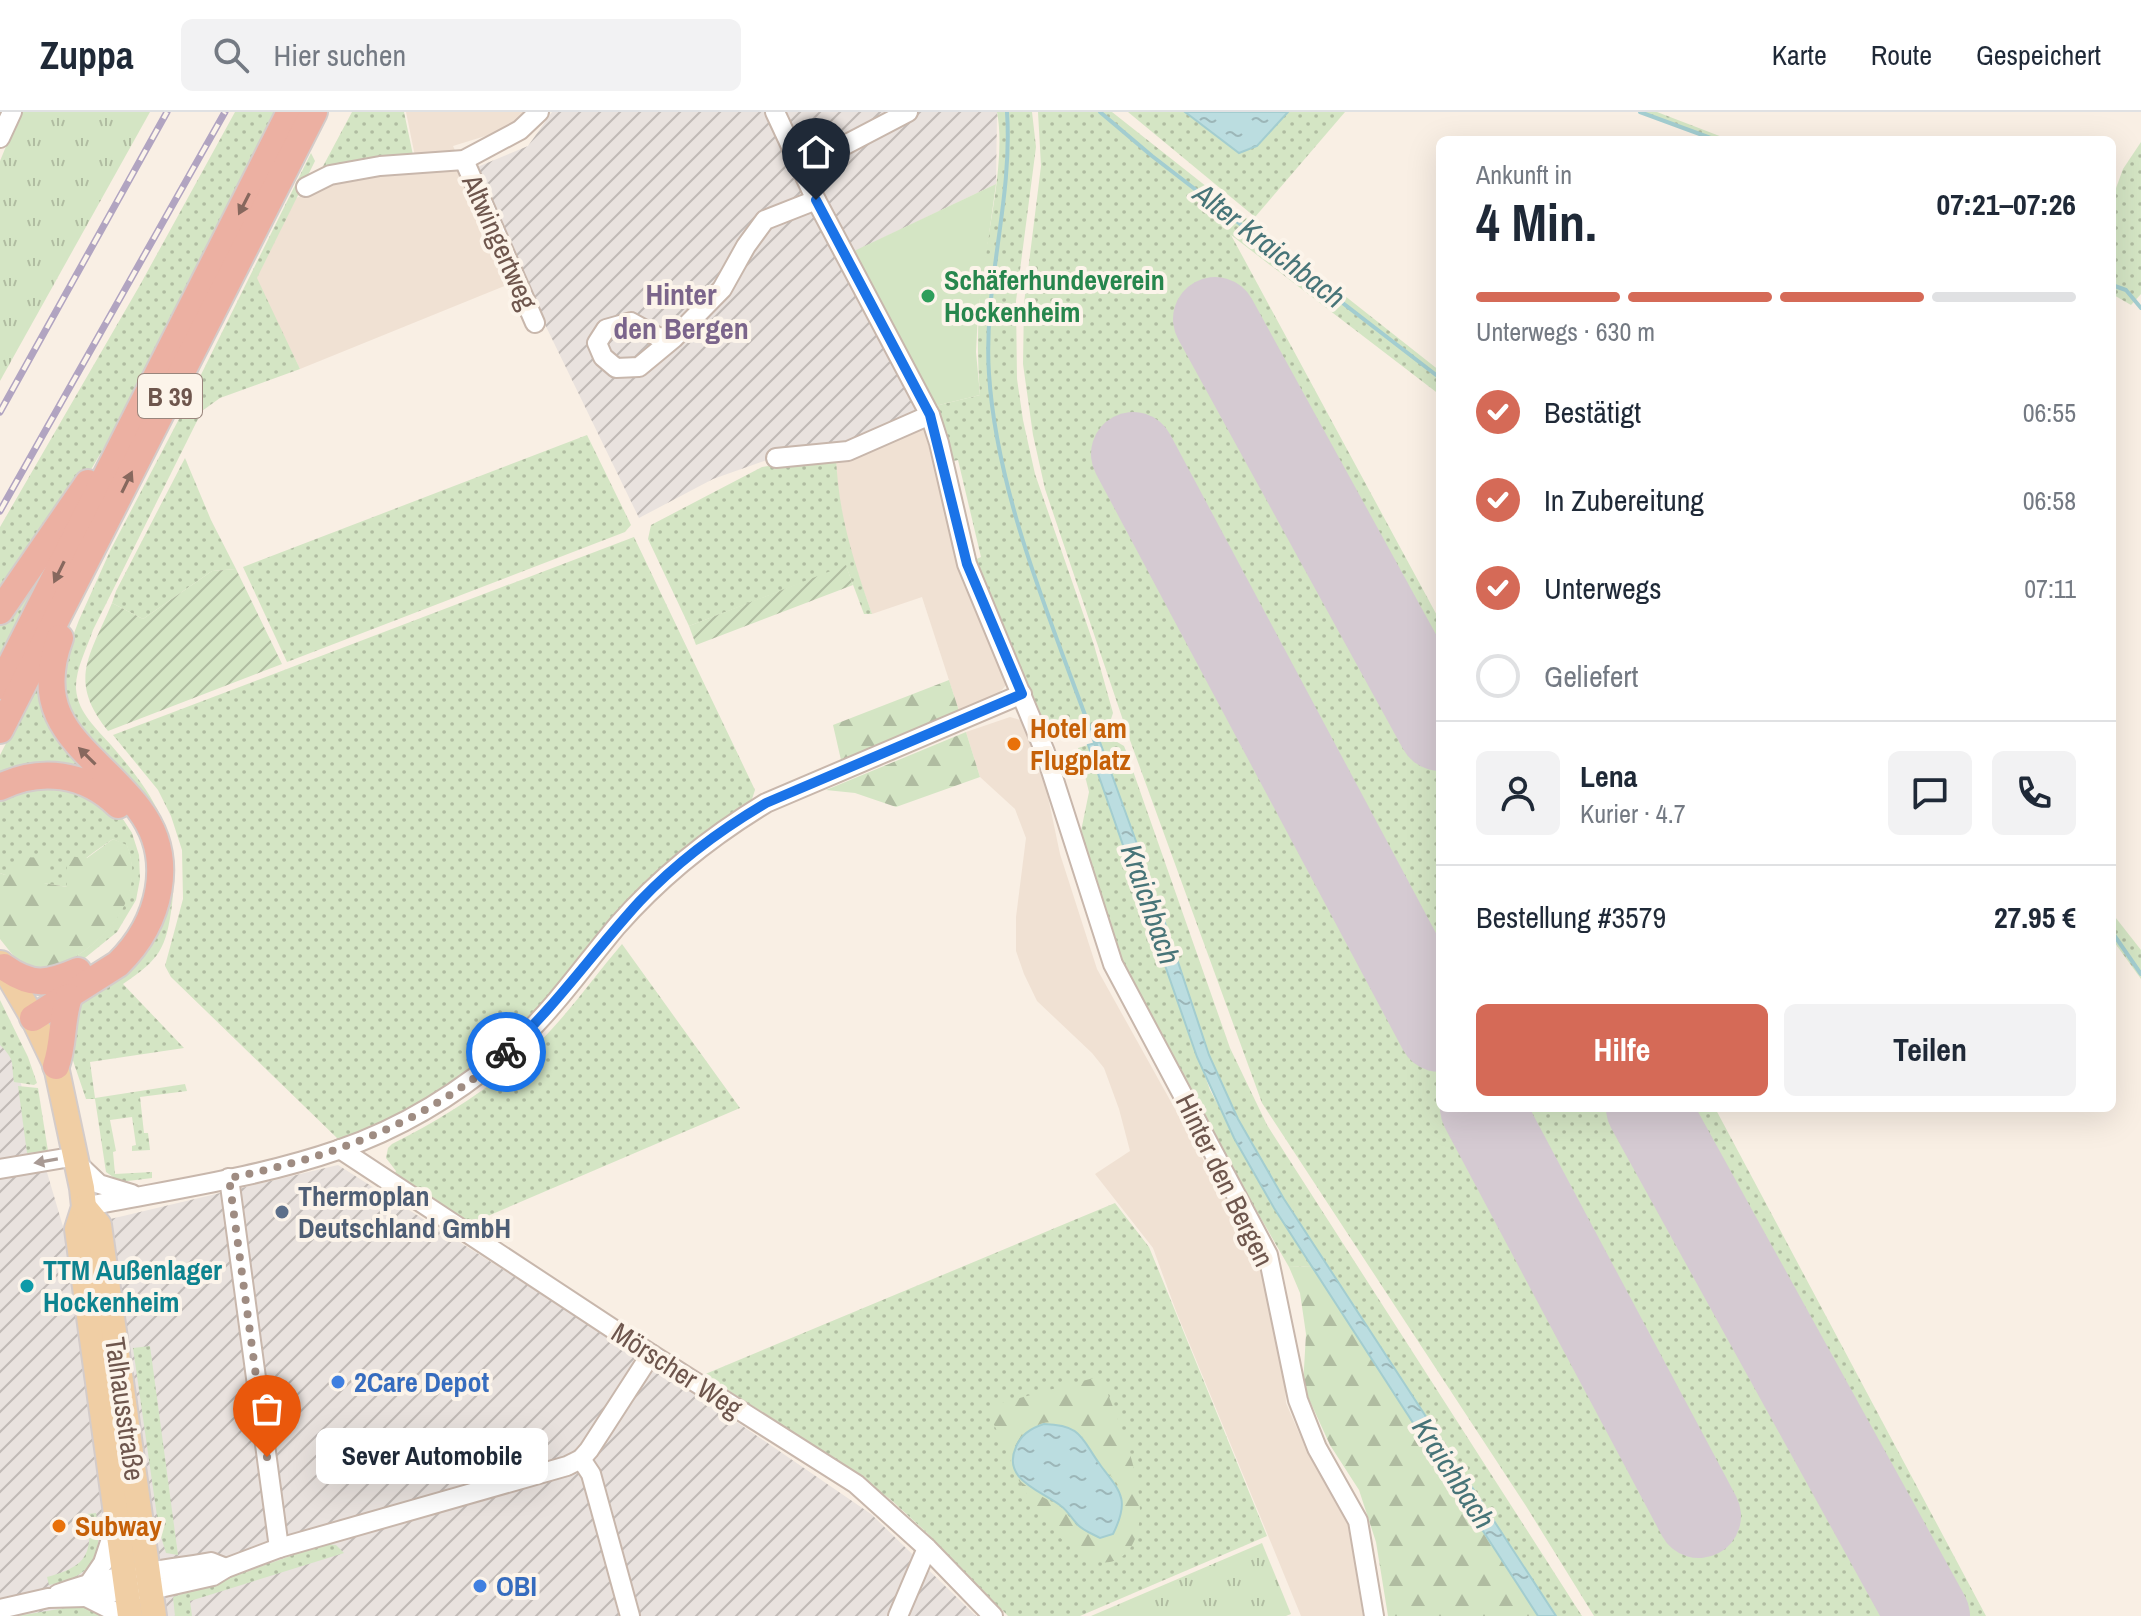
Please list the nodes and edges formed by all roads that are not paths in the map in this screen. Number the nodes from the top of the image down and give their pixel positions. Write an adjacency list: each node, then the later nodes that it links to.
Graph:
1 (12, 112): 7 (street)
2 (290, 112): 15 (highway, B 39, one-way to 15)
3 (314, 112): 17 (highway, B 39, one-way to 3)
4 (539, 112): 8 (street, Altwingertweg)
5 (775, 112): 9 (street)
6 (908, 112): 9 (street)
7 (0, 138)
8 (464, 160): 10 (street, Altwingertweg); 12 (street, Altwingertweg)
9 (801, 168): 11 (street)
10 (306, 187)
11 (816, 200): 13 (street); 14 (street)
12 (535, 323)
13 (674, 338)
14 (930, 415): 16 (street); 20 (street)
15 (132, 427): 18 (highway); 19 (highway, B 39, one-way to 19)
16 (776, 458)
17 (92, 552): 21 (highway, B 39); 25 (highway, one-way to 17)
18 (0, 611)
19 (0, 686)
20 (1022, 694): 28 (street); 48 (street, Hinter den Bergen)
21 (0, 730)
22 (0, 787): 24 (highway)
23 (2, 964): 24 (highway); 26 (main road, Talhausstraße)
24 (78, 971): 26 (highway)
25 (69, 997): 26 (highway); 27 (highway)
26 (30, 1012): 27 (main road, Talhausstraße)
27 (56, 1066): 29 (main road, Talhausstraße)
28 (340, 1149): 31 (street); 34 (street, Mörscher Weg)
29 (78, 1160): 30 (street, one-way to 30); 32 (street); 33 (main road, Talhausstraße)
30 (7, 1168)
31 (229, 1178): 32 (street); 37 (street)
32 (138, 1196): 33 (street)
33 (84, 1207): 36 (main road, Talhausstraße); 39 (main road, Talhausstraße)
34 (651, 1354): 35 (street); 38 (street, Mörscher Weg)
35 (581, 1459): 37 (street); 45 (street)
36 (117, 1521): 39 (main road, Talhausstraße); 40 (street)
37 (279, 1548): 39 (street)
38 (927, 1548): 46 (street); 47 (street, Mörscher Weg)
39 (138, 1582): 40 (street); 43 (main road, Talhausstraße); 44 (main road, Talhausstraße)
40 (88, 1590): 41 (street); 42 (street)
41 (0, 1609)
42 (115, 1616)
43 (130, 1616)
44 (154, 1616)
45 (630, 1616)
46 (898, 1616)
47 (993, 1616)
48 (1374, 1616)

